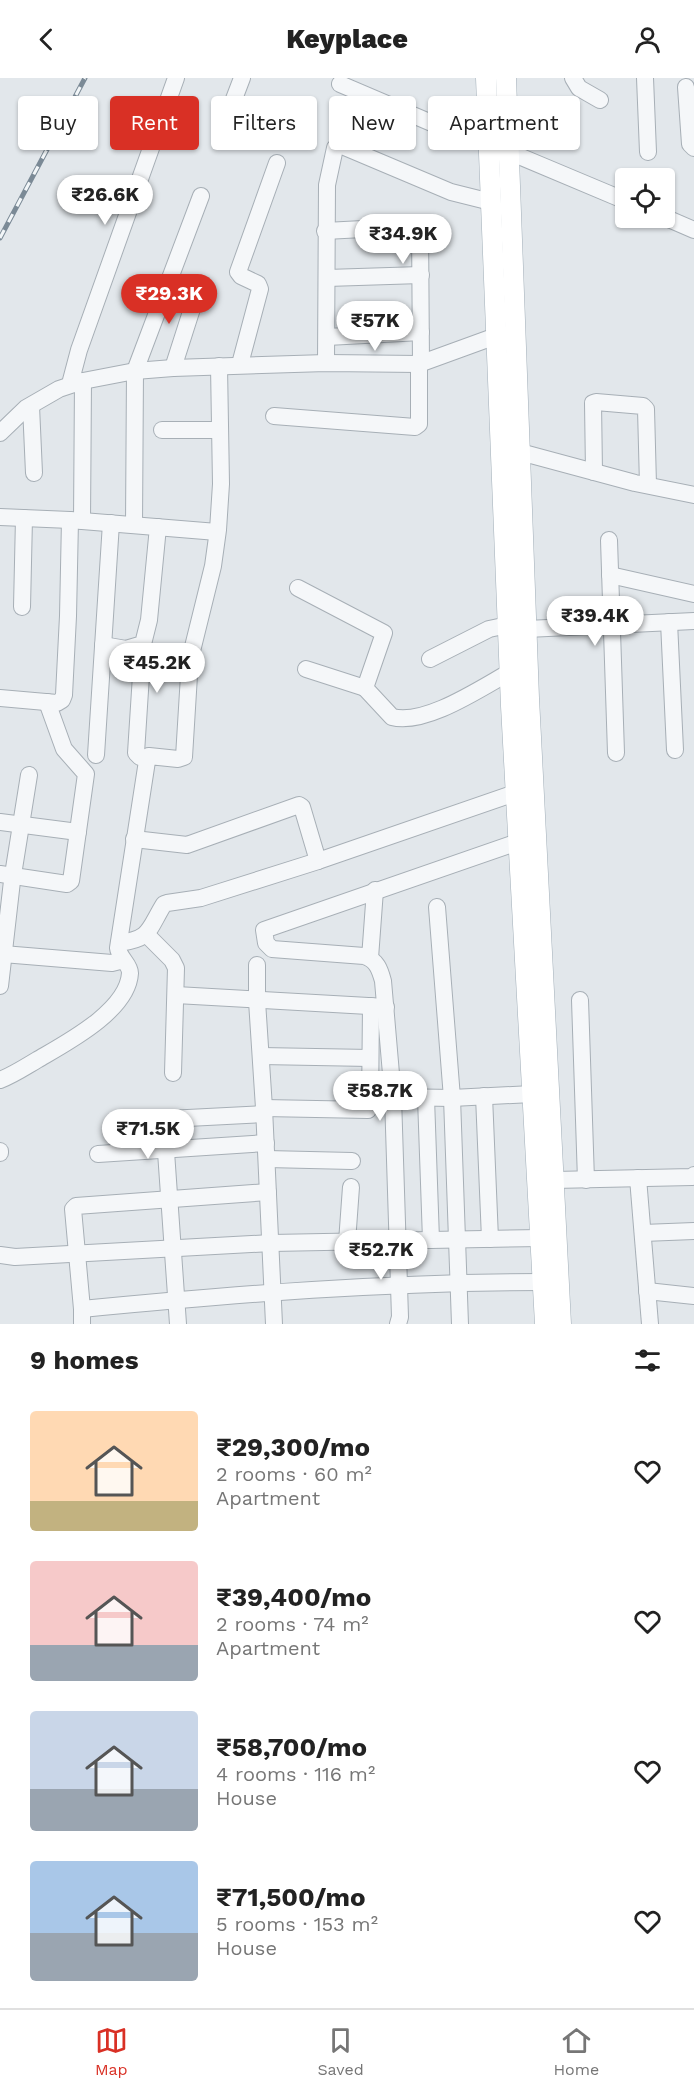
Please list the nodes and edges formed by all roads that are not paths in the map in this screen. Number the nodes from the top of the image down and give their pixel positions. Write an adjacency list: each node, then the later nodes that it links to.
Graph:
1 (176, 78): 37 (street)
2 (242, 78): 9 (street)
3 (486, 78): 10 (main road)
4 (506, 78): 16 (main road)
5 (573, 78): 11 (street)
6 (645, 78): 17 (street)
7 (340, 84): 12 (street)
8 (685, 85): 13 (street)
9 (235, 96)
10 (487, 96)
11 (600, 100)
12 (428, 122)
13 (694, 148)
14 (488, 150): 21 (main road)
15 (504, 150): 16 (street)
16 (508, 152): 20 (street); 29 (main road)
17 (648, 152)
18 (278, 163): 32 (street)
19 (201, 196): 36 (street)
20 (615, 196)
21 (491, 202): 24 (street); 29 (main road)
22 (675, 222): 23 (street)
23 (694, 230)
24 (325, 231): 25 (street); 26 (street)
25 (421, 275): 26 (street); 28 (street)
26 (327, 278): 30 (street)
27 (197, 293): 35 (street)
28 (421, 332): 30 (street); 33 (street)
29 (506, 335): 33 (street); 43 (main road); 63 (main road)
30 (327, 337): 31 (street)
31 (326, 363): 32 (street); 33 (street)
32 (240, 364): 34 (street)
33 (420, 364): 39 (street)
34 (219, 366): 35 (street); 41 (street)
35 (173, 368): 36 (street)
36 (135, 371): 37 (street); 52 (street)
37 (76, 382): 38 (street); 50 (street)
38 (31, 405): 42 (street); 45 (street)
39 (274, 416)
40 (162, 430): 41 (street)
41 (220, 430): 54 (street)
42 (0, 433)
43 (520, 452): 44 (street); 63 (main road)
44 (594, 472): 46 (street); 46 (street)
45 (34, 473)
46 (648, 485): 47 (street)
47 (694, 495)
48 (0, 517): 49 (street)
49 (24, 518): 50 (street); 59 (street)
50 (76, 521): 51 (street); 71 (street)
51 (111, 524): 52 (street); 65 (street)
52 (134, 525): 53 (street)
53 (158, 527): 54 (street); 64 (street)
54 (217, 532): 75 (street)
55 (609, 540): 56 (street)
56 (610, 575): 58 (street); 62 (street)
57 (298, 588): 69 (street)
58 (694, 594)
59 (22, 607)
60 (694, 621): 61 (street)
61 (669, 622): 62 (street); 72 (street)
62 (611, 625): 63 (street); 73 (street)
63 (517, 627): 66 (street); 68 (main road); 113 (main road)
64 (143, 644): 65 (street); 75 (street)
65 (103, 645): 74 (street)
66 (430, 659)
67 (306, 669): 69 (street)
68 (510, 672): 69 (street); 77 (main road)
69 (365, 688)
70 (0, 698): 71 (street)
71 (47, 702): 80 (street)
72 (675, 750)
73 (616, 753)
74 (96, 755)
75 (148, 758): 81 (street)
76 (29, 775): 79 (street)
77 (515, 792): 82 (main road); 83 (street)
78 (0, 822): 79 (street)
79 (21, 826): 80 (street); 84 (street)
80 (78, 832): 84 (street)
81 (134, 839): 83 (street); 88 (street)
82 (518, 842): 85 (street); 101 (main road)
83 (318, 861): 87 (street)
84 (6, 875): 89 (street)
85 (375, 891): 90 (street); 90 (street)
86 (437, 907): 105 (street)
87 (146, 934): 88 (street); 93 (street)
88 (120, 950): 89 (street); 100 (street)
89 (3, 954): 92 (street)
90 (370, 958): 96 (street)
91 (257, 965): 94 (street)
92 (0, 986)
93 (176, 995): 94 (street); 99 (street)
94 (257, 1000): 96 (street); 97 (street)
95 (580, 1000): 114 (street)
96 (378, 1006): 98 (street); 103 (street)
97 (261, 1056): 98 (street); 106 (street)
98 (370, 1058): 106 (street)
99 (173, 1073)
100 (0, 1080)
101 (532, 1094): 102 (street); 120 (main road)
102 (484, 1096): 105 (street); 121 (street)
103 (393, 1097): 104 (street); 124 (street)
104 (426, 1098): 105 (street); 122 (street)
105 (452, 1098): 123 (street)
106 (264, 1111): 107 (street); 108 (street)
107 (165, 1148): 108 (street); 109 (street); 117 (street)
108 (266, 1151): 110 (street); 116 (street)
109 (98, 1154)
110 (352, 1161)
111 (694, 1175): 112 (street)
112 (638, 1178): 114 (street); 119 (street)
113 (554, 1180): 114 (street); 143 (main road)
114 (586, 1180)
115 (351, 1187): 125 (street)
116 (268, 1192): 117 (street); 126 (street)
117 (169, 1199): 127 (street); 128 (street)
118 (694, 1231): 119 (street)
119 (643, 1233): 133 (street)
120 (541, 1238): 121 (street); 131 (main road)
121 (490, 1239): 123 (street)
122 (431, 1240): 123 (street); 124 (street)
123 (458, 1240): 130 (street)
124 (398, 1241): 125 (street); 132 (street)
125 (347, 1242): 126 (street)
126 (271, 1243): 127 (street); 134 (street)
127 (173, 1248): 128 (street); 136 (street)
128 (77, 1254): 129 (street); 137 (street)
129 (0, 1256)
130 (458, 1282): 131 (street); 132 (street); 141 (street)
131 (543, 1282): 142 (main road)
132 (398, 1286): 134 (street); 140 (street)
133 (648, 1291): 135 (street); 144 (street)
134 (273, 1293): 136 (street); 139 (street)
135 (694, 1296)
136 (177, 1299): 137 (street); 138 (street)
137 (82, 1316)
138 (178, 1324)
139 (274, 1324)
140 (398, 1324)
141 (460, 1324)
142 (545, 1324)
143 (561, 1324)
144 (650, 1324)

